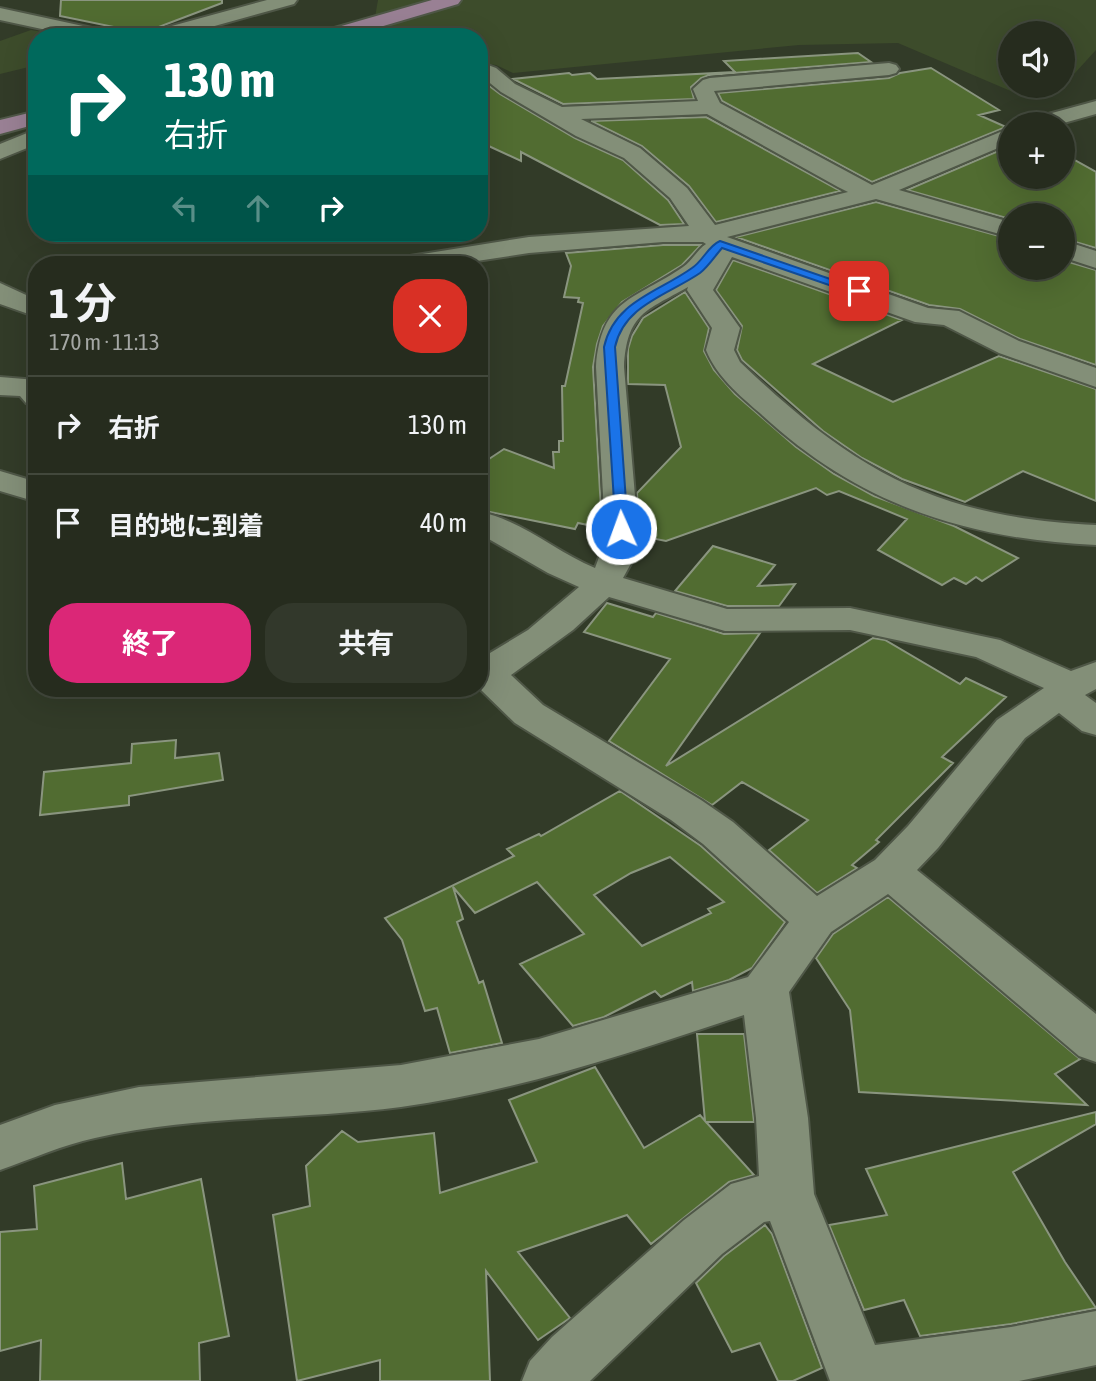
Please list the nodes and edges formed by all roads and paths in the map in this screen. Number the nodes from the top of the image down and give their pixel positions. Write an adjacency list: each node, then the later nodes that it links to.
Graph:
1 (288, 0): 4 (street)
2 (452, 0): 9 (main road)
3 (202, 5): 4 (street)
4 (241, 13): 8 (street)
5 (0, 14): 6 (street)
6 (42, 23): 7 (street); 10 (street)
7 (65, 28)
8 (186, 28)
9 (355, 28)
10 (10, 34)
11 (889, 69): 13 (street)
12 (488, 72): 16 (street)
13 (711, 107): 16 (street); 22 (street)
14 (1096, 107): 15 (street)
15 (1075, 113)
16 (558, 114): 24 (street)
17 (28, 119): 18 (main road)
18 (0, 127)
19 (28, 140): 21 (street)
20 (998, 140): 22 (street)
21 (0, 152)
22 (873, 192): 23 (street); 24 (street)
23 (998, 227)
24 (715, 239): 26 (street); 30 (street); 36 (street); 37 (street)
25 (1075, 253): 27 (street)
26 (452, 256)
27 (1096, 260)
28 (0, 291): 29 (street)
29 (28, 306)
30 (1096, 378)
31 (0, 386): 32 (street)
32 (28, 387)
33 (0, 481): 34 (street)
34 (28, 489)
35 (488, 526): 37 (street)
36 (1096, 535)
37 (601, 583): 38 (street); 40 (street)
38 (488, 669)
39 (488, 677): 42 (street)
40 (1081, 694): 41 (street)
41 (890, 871): 42 (street); 44 (street)
42 (815, 920): 43 (street)
43 (765, 990): 45 (street); 46 (street)
44 (1096, 1042)
45 (0, 1148)
46 (787, 1194): 48 (street); 49 (street)
47 (1096, 1338): 48 (street)
48 (859, 1378)
49 (551, 1381)

